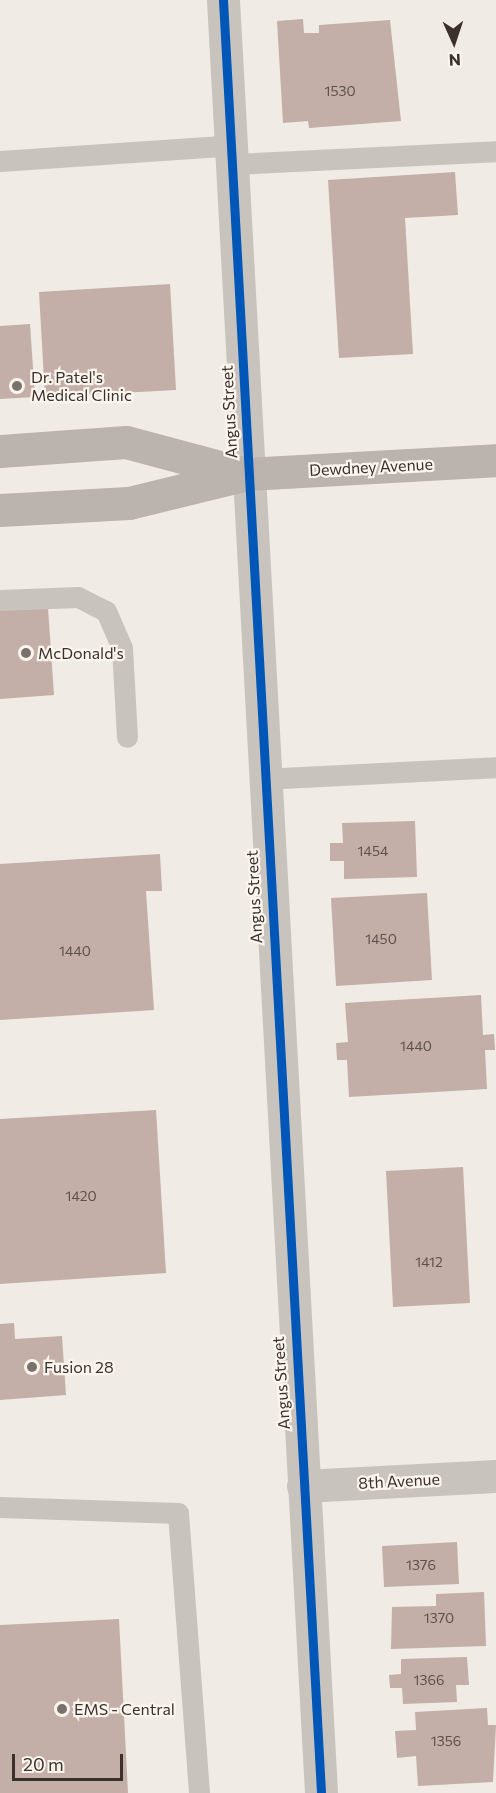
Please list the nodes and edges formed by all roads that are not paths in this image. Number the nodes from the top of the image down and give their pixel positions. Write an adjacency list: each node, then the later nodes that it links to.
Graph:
1 (223, 0): 3 (street, Angus Street)
2 (496, 152): 3 (lane)
3 (232, 154): 4 (lane); 7 (street, Angus Street)
4 (0, 161)
5 (0, 451): 7 (main road, Dewdney Avenue)
6 (496, 460): 7 (main road, Dewdney Avenue)
7 (247, 474): 8 (main road, Dewdney Avenue); 12 (street, Angus Street)
8 (0, 510)
9 (0, 600): 10 (lane)
10 (127, 737)
11 (496, 767): 12 (lane)
12 (262, 779): 14 (street, Angus Street)
13 (496, 1476): 14 (street, 8th Avenue)
14 (303, 1486): 17 (street, Angus Street)
15 (0, 1507): 16 (lane)
16 (199, 1793)
17 (321, 1793)

